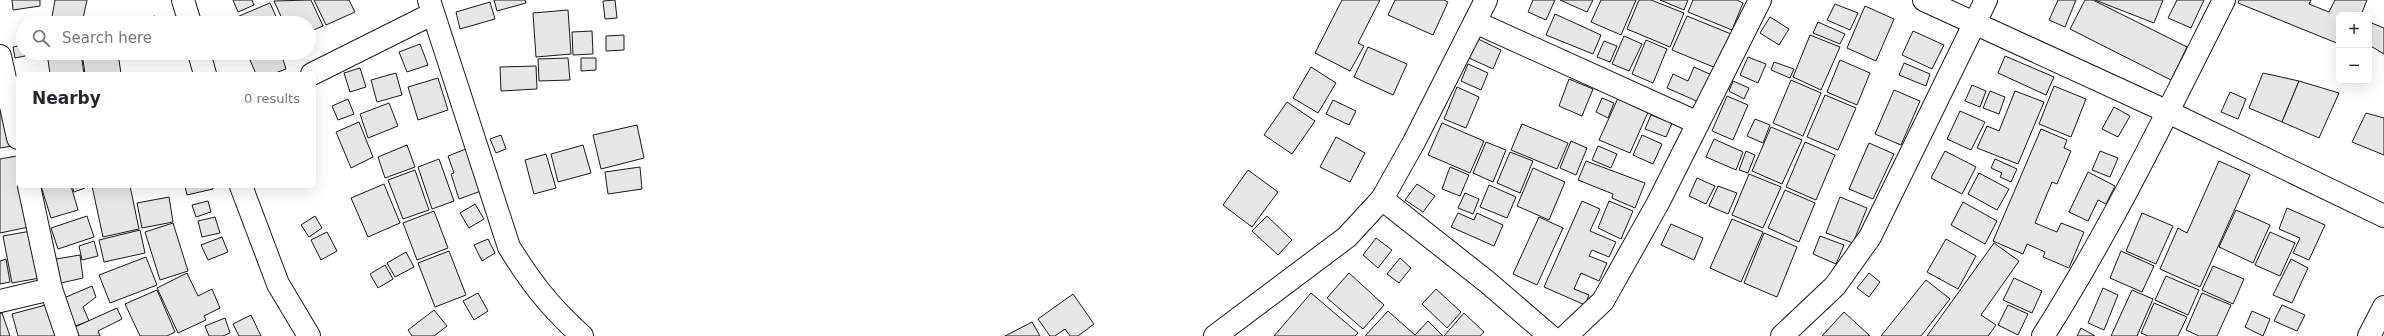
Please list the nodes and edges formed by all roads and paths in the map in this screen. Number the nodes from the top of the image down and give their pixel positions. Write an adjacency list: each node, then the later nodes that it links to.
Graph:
1 (183, 0): 8 (street)
2 (1486, 0): 9 (street)
3 (1760, 0): 16 (street)
4 (1924, 0): 10 (street)
5 (1986, 0): 10 (street)
6 (2224, 0): 15 (street)
7 (430, 7): 14 (street); 27 (street)
8 (188, 16)
9 (1475, 22): 16 (street); 20 (street)
10 (1976, 23): 15 (street); 31 (street)
11 (0, 56): 17 (street)
12 (201, 60): 13 (street)
13 (204, 72)
14 (316, 72)
15 (2168, 112): 21 (street); 32 (street)
16 (1698, 123): 30 (street)
17 (16, 129)
18 (29, 188): 22 (street)
19 (242, 188): 26 (street)
20 (1382, 199): 28 (street); 29 (street)
21 (2384, 216)
22 (51, 289): 23 (street); 25 (street)
23 (0, 301)
24 (2384, 307): 33 (street)
25 (66, 336)
26 (309, 336)
27 (582, 336)
28 (1215, 336)
29 (1550, 336)
30 (1566, 336)
31 (1782, 336)
32 (2043, 336)
33 (2369, 336)

